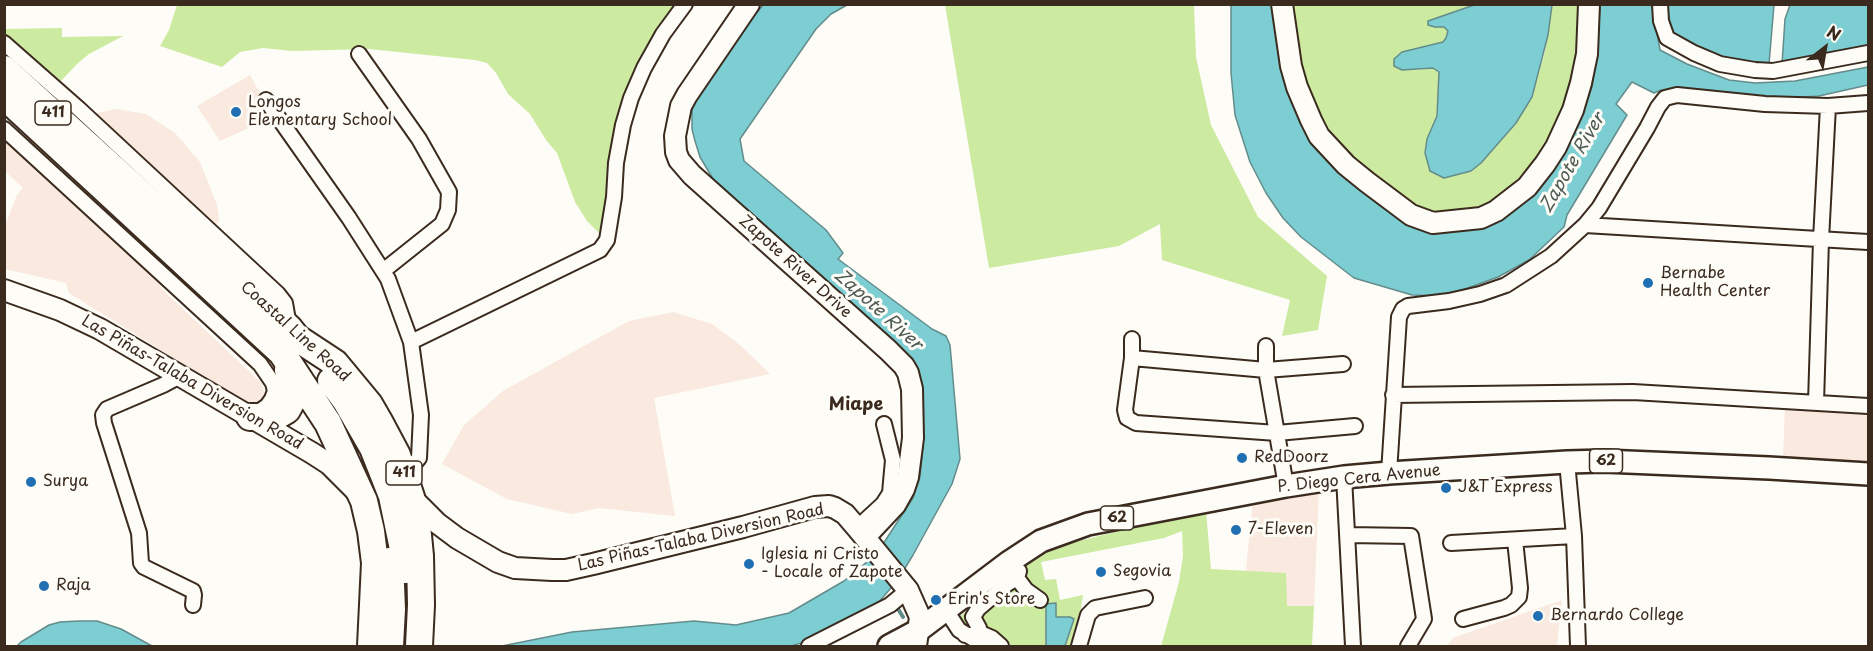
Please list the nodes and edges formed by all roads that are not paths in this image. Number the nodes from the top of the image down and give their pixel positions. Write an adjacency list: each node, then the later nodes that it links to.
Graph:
1 (685, 4): 23 (street)
2 (749, 4): 48 (street, Zapote River Drive)
3 (1282, 4): 4 (street)
4 (1589, 4)
5 (1660, 4): 7 (street)
6 (4, 43): 22 (street)
7 (1869, 53)
8 (359, 54): 19 (street)
9 (4, 69): 15 (highway, Coastal Line Road / 411)
10 (4, 96): 15 (highway, Coastal Line Road / 411)
11 (266, 100): 19 (street)
12 (1869, 103): 13 (street)
13 (1828, 106): 16 (street); 17 (street)
14 (4, 129): 33 (street)
15 (95, 165): 22 (highway, Coastal Line Road / 411)
16 (1585, 225): 17 (street); 29 (street)
17 (1821, 240): 18 (street); 30 (street)
18 (1869, 242)
19 (383, 271): 23 (street)
20 (4, 290): 28 (street, Las Piñas-Talaba Diversion Road)
21 (1132, 339): 25 (street)
22 (290, 340): 31 (highway, 411); 33 (highway); 38 (highway, Coastal Line Road / 411); 44 (highway, Coastal Line Road / 411)
23 (411, 342): 38 (street)
24 (1266, 346): 27 (street)
25 (1132, 358): 27 (street); 36 (street)
26 (1343, 364): 27 (street)
27 (1266, 370): 36 (street)
28 (180, 376): 33 (street, Las Piñas-Talaba Diversion Road); 55 (street)
29 (1393, 394): 30 (street); 39 (street)
30 (1816, 403): 32 (street)
31 (340, 406): 62 (highway, 411); 63 (highway, 411)
32 (1869, 406)
33 (250, 417): 44 (street, Las Piñas-Talaba Diversion Road)
34 (884, 424): 48 (street)
35 (1355, 426): 36 (street)
36 (1277, 433): 42 (street)
37 (1567, 462): 39 (main road, P. Diego Cera Avenue / 62); 40 (main road, P. Diego Cera Avenue / 62); 46 (street)
38 (403, 471): 43 (highway, Coastal Line Road / 411)
39 (1389, 473): 41 (main road, P. Diego Cera Avenue / 62)
40 (1869, 474)
41 (1344, 477): 42 (main road, P. Diego Cera Avenue / 62); 45 (street)
42 (1286, 486): 56 (main road, P. Diego Cera Avenue / 62)
43 (411, 497): 47 (street, Las Piñas-Talaba Diversion Road); 51 (highway, Coastal Line Road / 411)
44 (364, 501): 61 (highway, Coastal Line Road / 411)
45 (1348, 535): 70 (street); 71 (street)
46 (1574, 536): 49 (street); 72 (street)
47 (457, 538): 48 (street, Las Piñas-Talaba Diversion Road); 51 (street)
48 (865, 538): 52 (street, Las Piñas-Talaba Diversion Road)
49 (1515, 540): 50 (street); 58 (street)
50 (1451, 543)
51 (420, 556): 64 (highway, Coastal Line Road / 411)
52 (901, 593): 60 (street, Las Piñas-Talaba Diversion Road); 65 (street)
53 (1145, 598): 69 (street)
54 (1040, 600): 57 (street)
55 (192, 605)
56 (951, 612): 57 (street); 59 (street); 60 (main road, P. Diego Cera Avenue / 62)
57 (973, 617): 59 (street)
58 (1463, 619)
59 (971, 634): 67 (street); 68 (street)
60 (918, 638): 66 (main road, P. Diego Cera Avenue / 62)
61 (371, 646)
62 (390, 646)
63 (405, 646)
64 (418, 646)
65 (809, 646)
66 (889, 646)
67 (985, 646)
68 (1001, 646)
69 (1079, 646)
70 (1353, 646)
71 (1408, 646)
72 (1578, 646)

